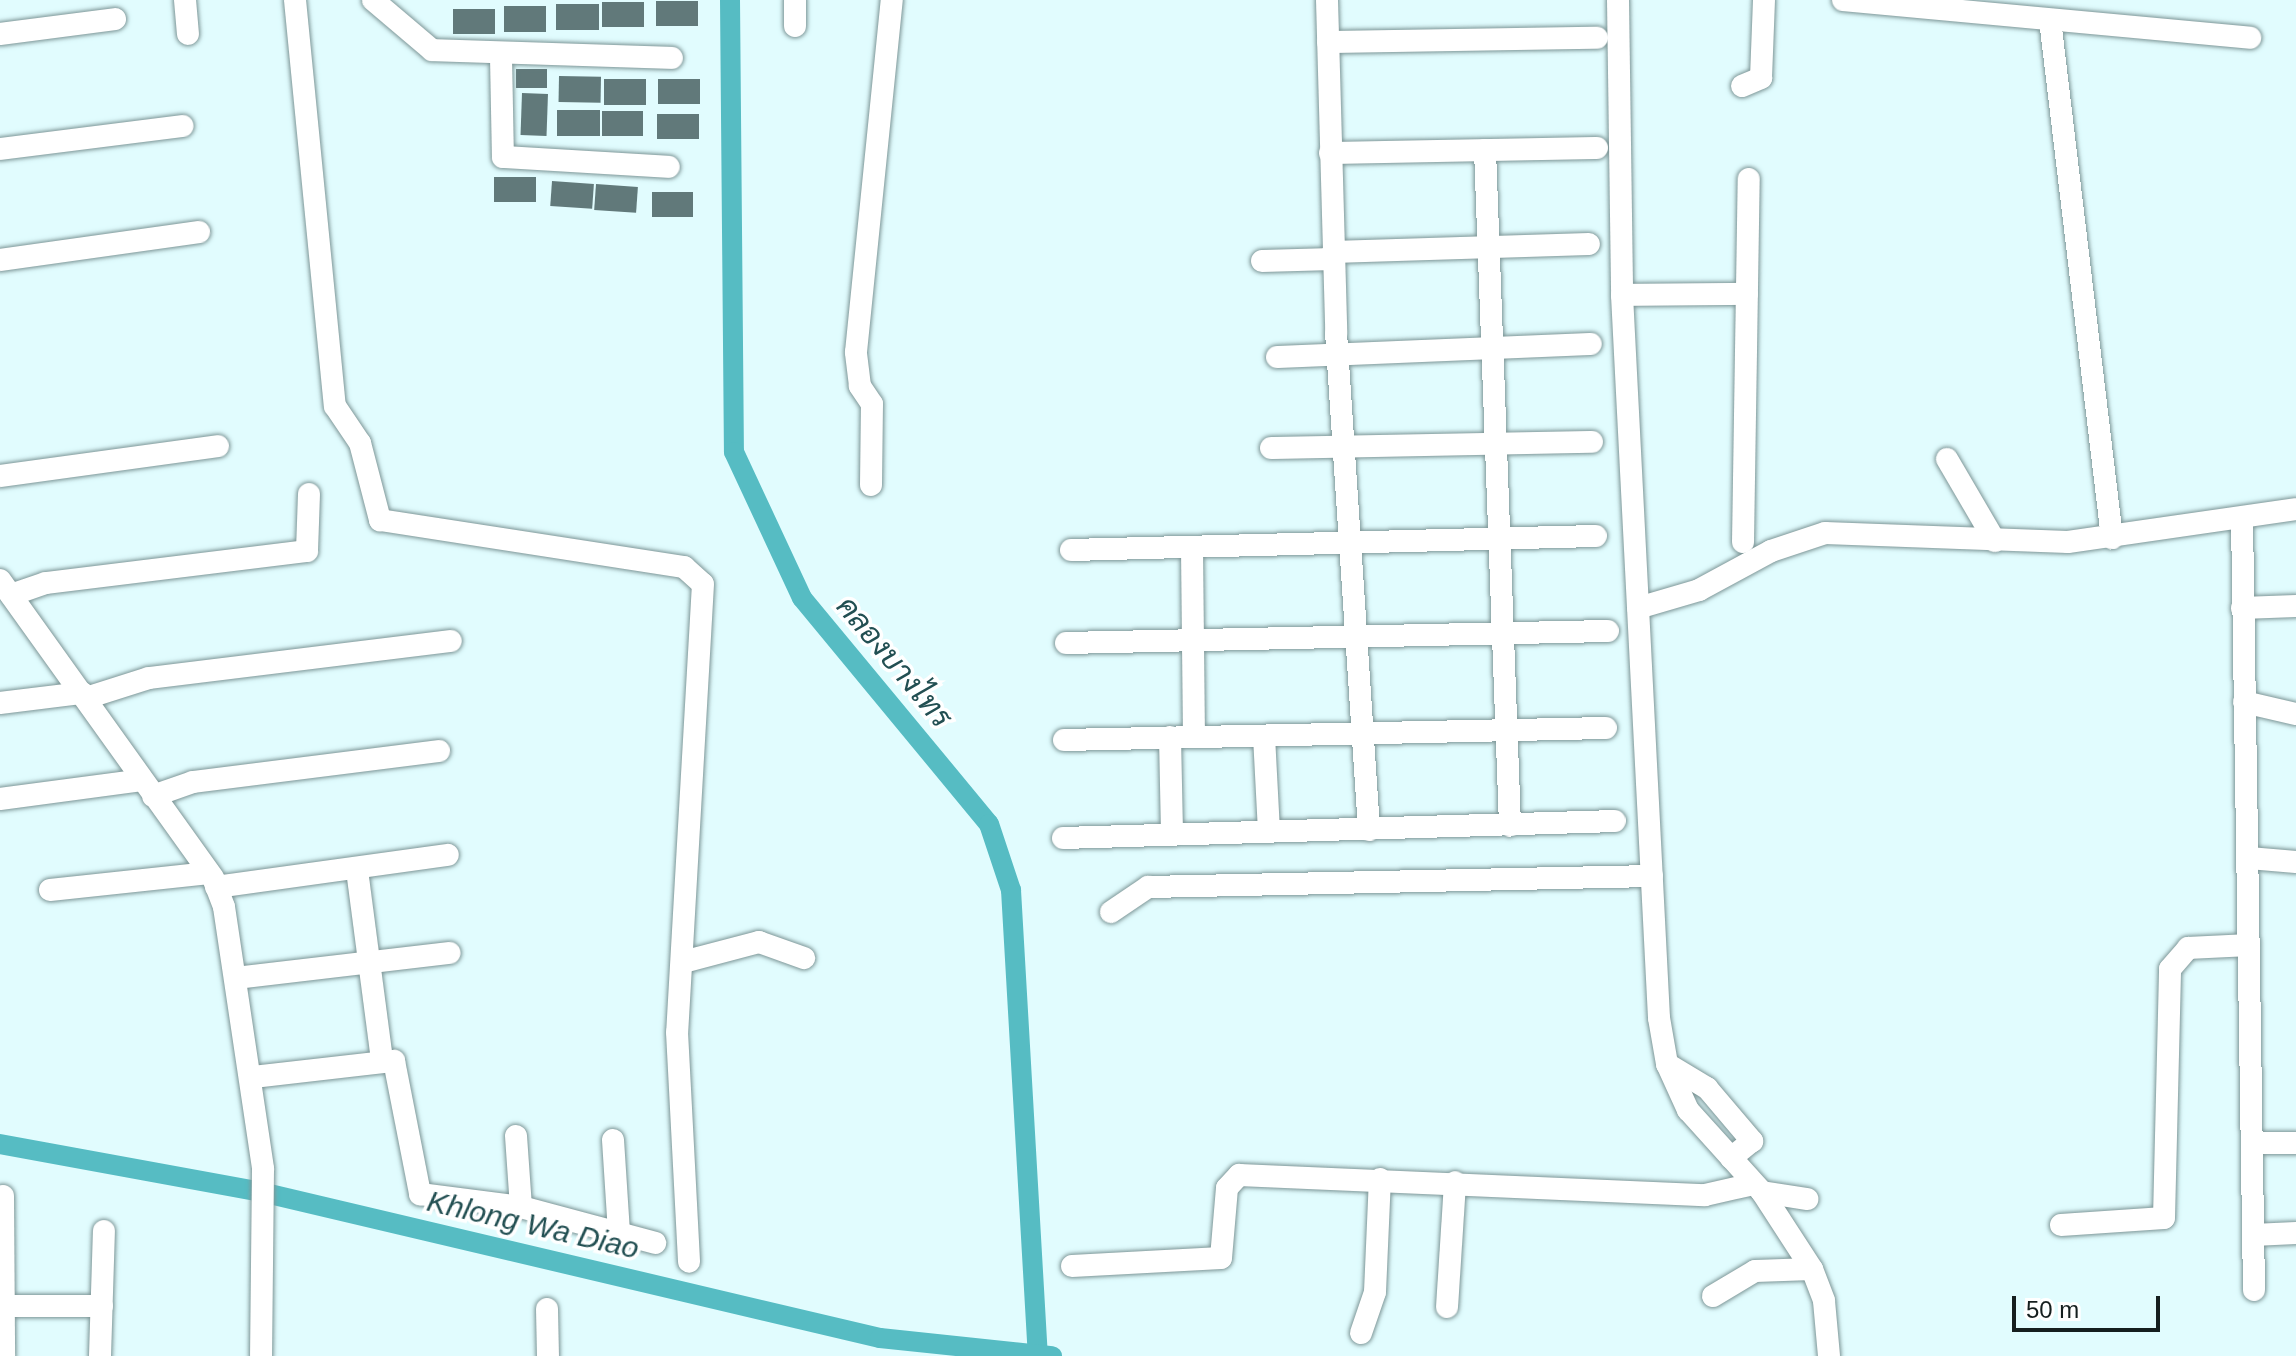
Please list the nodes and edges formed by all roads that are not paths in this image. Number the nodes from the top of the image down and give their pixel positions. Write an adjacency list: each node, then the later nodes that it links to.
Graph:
1 (185, 0): 15 (street)
2 (295, 0): 101 (street)
3 (373, 0): 19 (street)
4 (795, 0): 13 (street)
5 (892, 0): 48 (street)
6 (1327, 0): 18 (street)
7 (1618, 0): 36 (street)
8 (1764, 0): 21 (street)
9 (1843, 0): 10 (street)
10 (1960, 4): 12 (street)
11 (115, 19): 14 (street)
12 (2050, 20): 17 (street); 53 (street)
13 (795, 26)
14 (0, 34)
15 (188, 34)
16 (1597, 38): 18 (street)
17 (2250, 38)
18 (1328, 42): 26 (street)
19 (501, 57): 20 (street); 27 (street)
20 (672, 58)
21 (1742, 86)
22 (183, 126): 24 (street)
23 (1597, 148): 25 (street)
24 (0, 149)
25 (1485, 150): 26 (street); 31 (street)
26 (1330, 153): 32 (street)
27 (669, 167)
28 (1749, 179): 35 (street)
29 (199, 232): 33 (street)
30 (1589, 244): 31 (street)
31 (1487, 248): 32 (street); 38 (street)
32 (1333, 256): 34 (street); 40 (street)
33 (0, 260)
34 (1262, 261)
35 (1747, 294): 36 (street); 56 (street)
36 (1622, 295): 62 (street)
37 (1591, 344): 38 (street)
38 (1490, 349): 40 (street); 42 (street)
39 (1277, 357): 40 (street)
40 (1337, 357): 45 (street)
41 (1592, 442): 42 (street)
42 (1494, 445): 45 (street); 54 (street)
43 (218, 446): 47 (street)
44 (1271, 448): 45 (street)
45 (1343, 448): 57 (street)
46 (1947, 459): 55 (street)
47 (0, 476)
48 (871, 485)
49 (309, 494): 60 (street)
50 (2296, 509): 51 (street)
51 (2242, 518): 53 (street); 63 (street)
52 (1596, 536): 54 (street)
53 (2112, 538): 55 (street)
54 (1498, 539): 57 (street); 65 (street)
55 (1995, 541): 62 (street)
56 (1743, 542)
57 (1351, 545): 58 (street); 66 (street)
58 (1192, 548): 59 (street); 68 (street)
59 (1071, 550)
60 (8, 599): 70 (street)
61 (2296, 606): 63 (street)
62 (1638, 608): 94 (street)
63 (2242, 608): 71 (street)
64 (1608, 631): 65 (street)
65 (1501, 635): 66 (street); 75 (street)
66 (1356, 639): 68 (street); 76 (street)
67 (451, 641): 70 (street)
68 (1194, 642): 69 (street); 79 (street)
69 (1066, 643)
70 (84, 695): 72 (street); 82 (street)
71 (2244, 702): 73 (street); 91 (street)
72 (0, 703)
73 (2296, 714)
74 (1606, 728): 75 (street)
75 (1506, 730): 76 (street); 85 (street)
76 (1363, 733): 77 (street); 86 (street)
77 (1264, 736): 79 (street); 87 (street)
78 (1170, 737): 79 (street); 80 (street); 88 (street)
79 (1194, 737)
80 (1064, 740)
81 (439, 751): 82 (street)
82 (147, 788): 83 (street); 95 (street)
83 (0, 799)
84 (1615, 821): 85 (street)
85 (1510, 826): 86 (street)
86 (1369, 830): 87 (street)
87 (1269, 832): 88 (street)
88 (1172, 835): 89 (street)
89 (1063, 838)
90 (448, 855): 93 (street)
91 (2249, 858): 92 (street); 98 (street)
92 (2296, 862)
93 (357, 870): 95 (street); 102 (street)
94 (1652, 876): 97 (street); 112 (street)
95 (213, 880): 96 (street); 103 (street)
96 (50, 890)
97 (1111, 912)
98 (2249, 945): 108 (street); 116 (street)
99 (450, 953): 102 (street)
100 (804, 958): 101 (street)
101 (683, 962): 122 (street)
102 (368, 963): 103 (street); 104 (street)
103 (236, 978): 105 (street)
104 (382, 1061): 105 (street); 115 (street)
105 (253, 1077): 135 (street)
106 (516, 1136): 115 (street)
107 (613, 1140): 118 (street)
108 (2253, 1143): 109 (street); 120 (street)
109 (2296, 1143)
110 (1380, 1179): 111 (street); 123 (street); 132 (street)
111 (1455, 1182): 112 (street); 130 (street)
112 (1758, 1188): 114 (street); 124 (street)
113 (3, 1196): 125 (street)
114 (1807, 1199)
115 (521, 1207): 118 (street)
116 (2061, 1225)
117 (104, 1231): 129 (street)
118 (619, 1233): 121 (street)
119 (2296, 1233): 120 (street)
120 (2253, 1235): 126 (street)
121 (655, 1243)
122 (689, 1262)
123 (1072, 1266)
124 (1812, 1269): 127 (street); 137 (street)
125 (2, 1272): 128 (street)
126 (2254, 1290)
127 (1713, 1296)
128 (4, 1306): 129 (street); 133 (street)
129 (102, 1306): 134 (street)
130 (1447, 1307)
131 (547, 1309): 136 (street)
132 (1361, 1333)
133 (4, 1356)
134 (100, 1356)
135 (261, 1356)
136 (548, 1356)
137 (1829, 1356)

